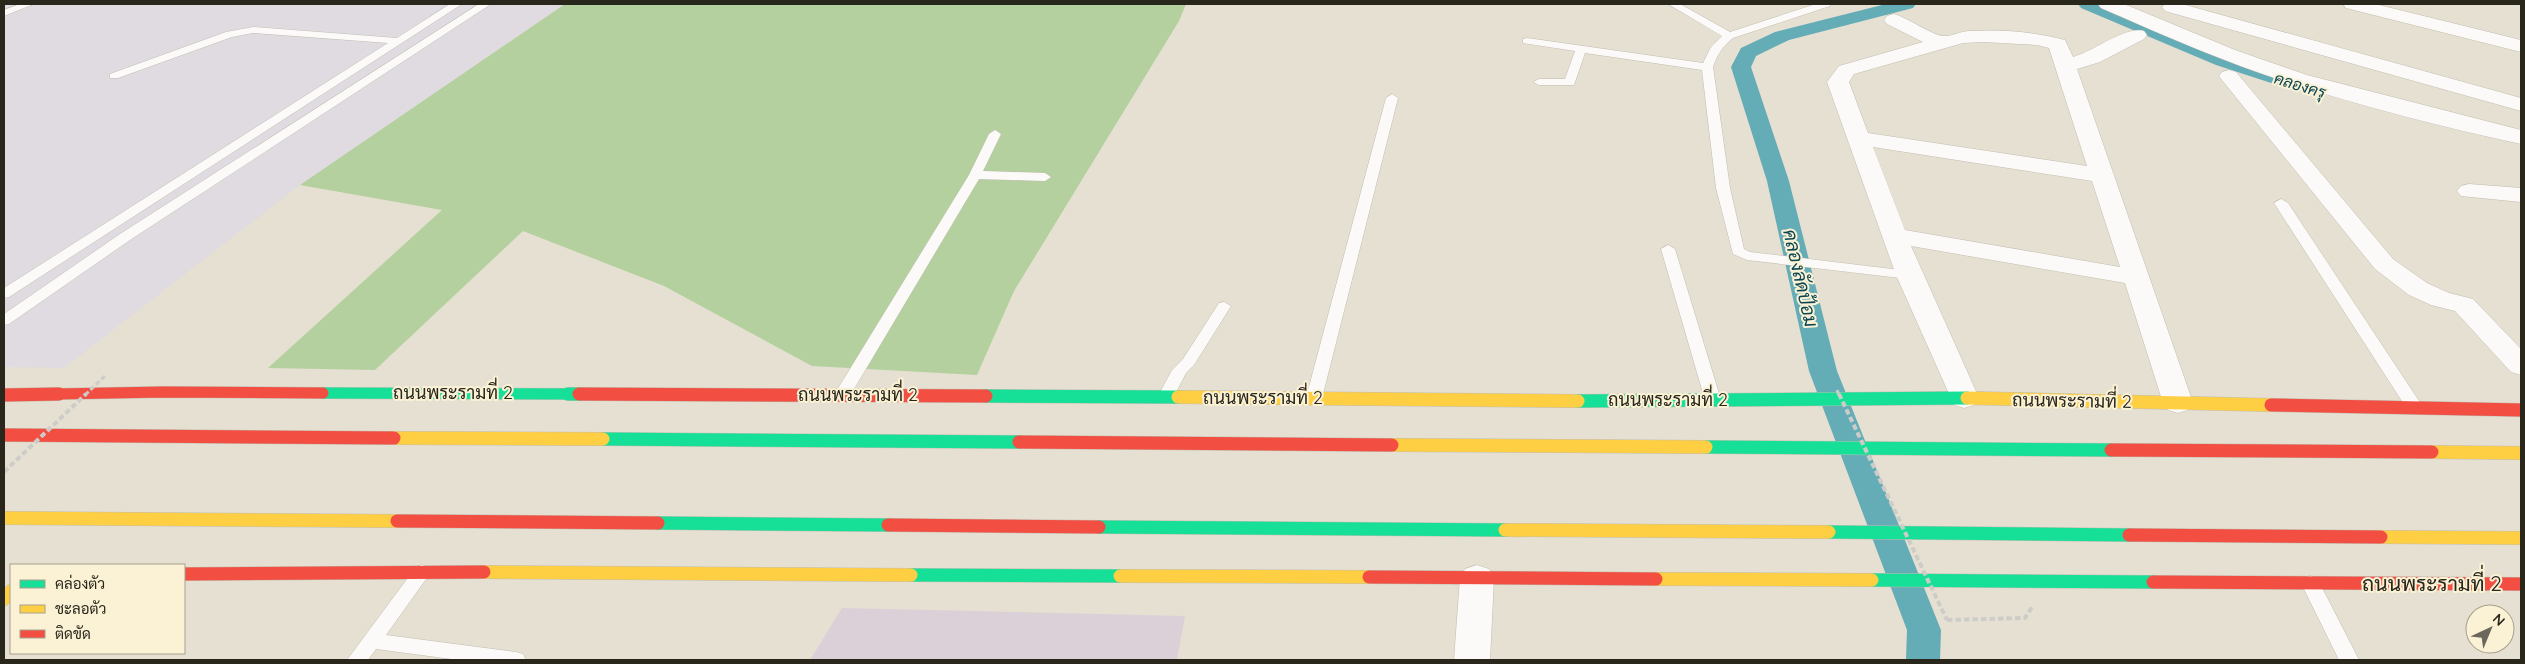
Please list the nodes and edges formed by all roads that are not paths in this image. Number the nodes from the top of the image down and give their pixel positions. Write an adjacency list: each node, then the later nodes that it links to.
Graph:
1 (29, 4): 9 (lane)
2 (457, 4): 13 (lane)
3 (486, 4): 26 (lane)
4 (1673, 4): 12 (lane)
5 (1826, 4): 12 (lane)
6 (2108, 4): 28 (street)
7 (2353, 4): 16 (street)
8 (2172, 7): 24 (street)
9 (4, 13)
10 (1894, 20): 15 (street)
11 (2137, 35): 18 (street)
12 (1729, 36): 19 (lane)
13 (399, 41): 20 (lane); 25 (lane)
14 (1527, 41): 17 (lane)
15 (1941, 43): 18 (street); 29 (street)
16 (2521, 46)
17 (1581, 49): 19 (lane); 22 (lane)
18 (2065, 66): 31 (street)
19 (1708, 67): 38 (lane)
20 (114, 76)
21 (2229, 76): 43 (street)
22 (1539, 82)
23 (1392, 98): 47 (lane)
24 (2521, 105)
25 (280, 116): 26 (lane); 40 (lane)
26 (306, 119): 42 (lane)
27 (995, 134): 30 (lane)
28 (2521, 137)
29 (1858, 138): 31 (street); 36 (street)
30 (975, 175): 32 (lane); 45 (lane)
31 (2101, 175): 39 (street)
32 (1044, 177)
33 (2469, 191): 34 (street)
34 (2521, 195)
35 (2281, 203): 51 (lane)
36 (1894, 236): 38 (street); 39 (street)
37 (1668, 249): 49 (lane)
38 (1909, 275): 48 (street)
39 (2134, 277): 50 (street)
40 (4, 294)
41 (1224, 306): 46 (lane)
42 (4, 321)
43 (2521, 366)
44 (4, 395): 45 (main road, ถนนพระรามที่ 2)
45 (842, 395): 46 (main road, ถนนพระรามที่ 2)
46 (1165, 398): 47 (main road, ถนนพระรามที่ 2)
47 (1314, 398): 49 (main road, ถนนพระรามที่ 2)
48 (1964, 398): 49 (main road, ถนนพระรามที่ 2); 50 (main road, ถนนพระรามที่ 2)
49 (1713, 400)
50 (2178, 403): 51 (main road, ถนนพระรามที่ 2)
51 (2415, 408): 52 (main road, ถนนพระรามที่ 2)
52 (2521, 410)
53 (4, 435): 54 (main road)
54 (2521, 453)
55 (4, 518): 56 (main road)
56 (1968, 534): 57 (main road); 58 (main road)
57 (2521, 538)
58 (2344, 549)
59 (422, 572): 60 (main road, ถนนพระรามที่ 2); 61 (main road, ถนนพระรามที่ 2); 64 (lane)
60 (185, 574)
61 (1477, 578): 62 (main road, ถนนพระรามที่ 2); 67 (street)
62 (2310, 584): 63 (main road, ถนนพระรามที่ 2); 68 (lane)
63 (2521, 584)
64 (371, 641): 65 (lane); 66 (lane)
65 (357, 660)
66 (516, 660)
67 (1472, 660)
68 (2349, 660)

